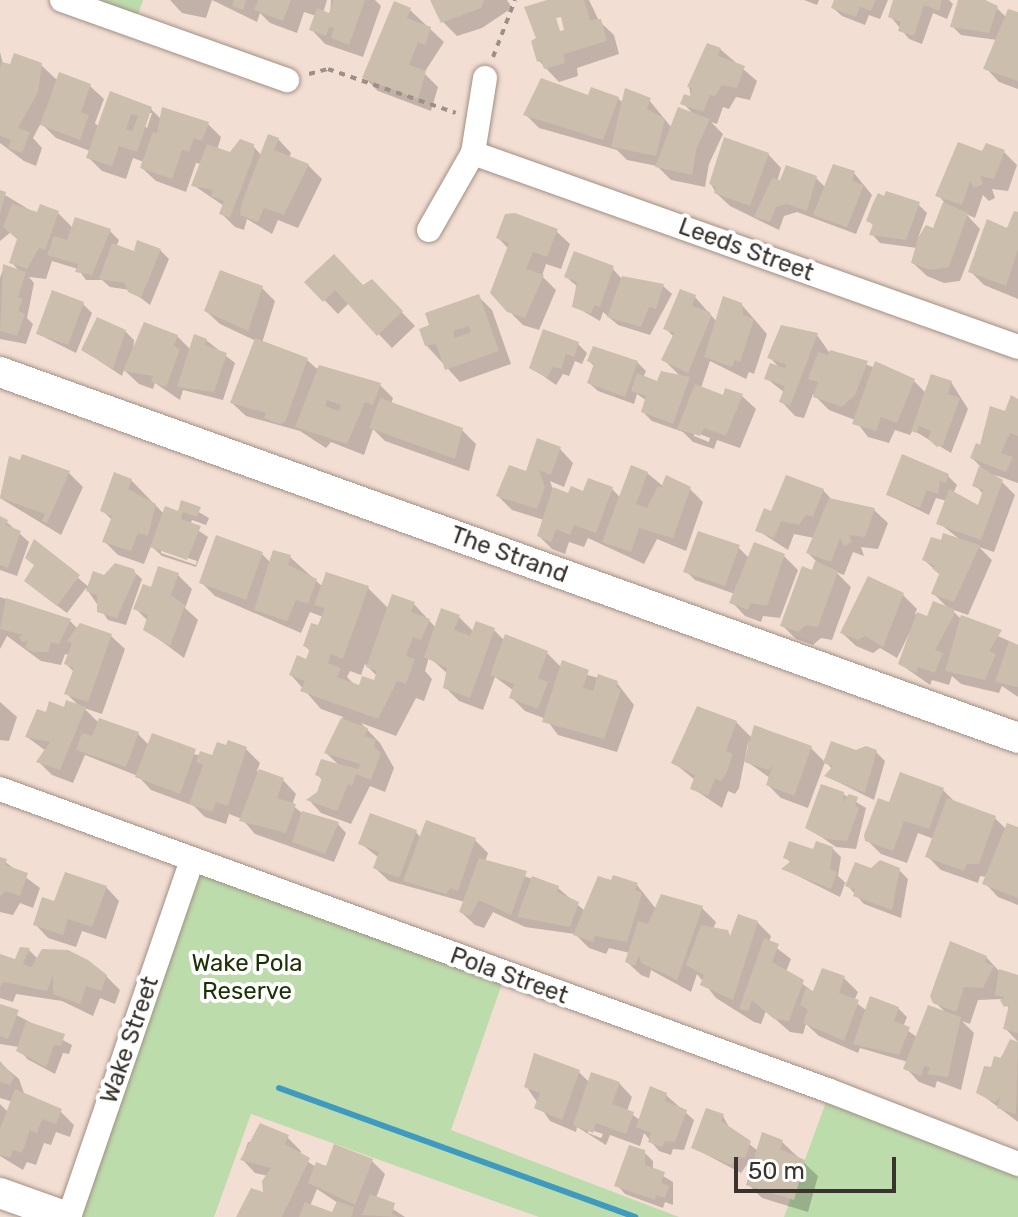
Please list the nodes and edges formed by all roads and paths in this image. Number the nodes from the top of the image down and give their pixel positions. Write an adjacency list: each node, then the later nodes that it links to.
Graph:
1 (62, 0): 4 (street)
2 (515, 0): 3 (path)
3 (485, 78): 5 (street)
4 (287, 80): 5 (path)
5 (478, 120): 6 (street)
6 (473, 153): 7 (street); 8 (street, Leeds Street)
7 (429, 230)
8 (1018, 347)
9 (0, 372): 11 (street, The Strand)
10 (0, 392): 12 (street, The Strand)
11 (1018, 738)
12 (1018, 757)
13 (0, 789): 14 (street, Pola Street)
14 (191, 862): 15 (street, Pola Street); 17 (street, Wake Street)
15 (1018, 1164)
16 (0, 1193): 17 (street)
17 (68, 1217)

